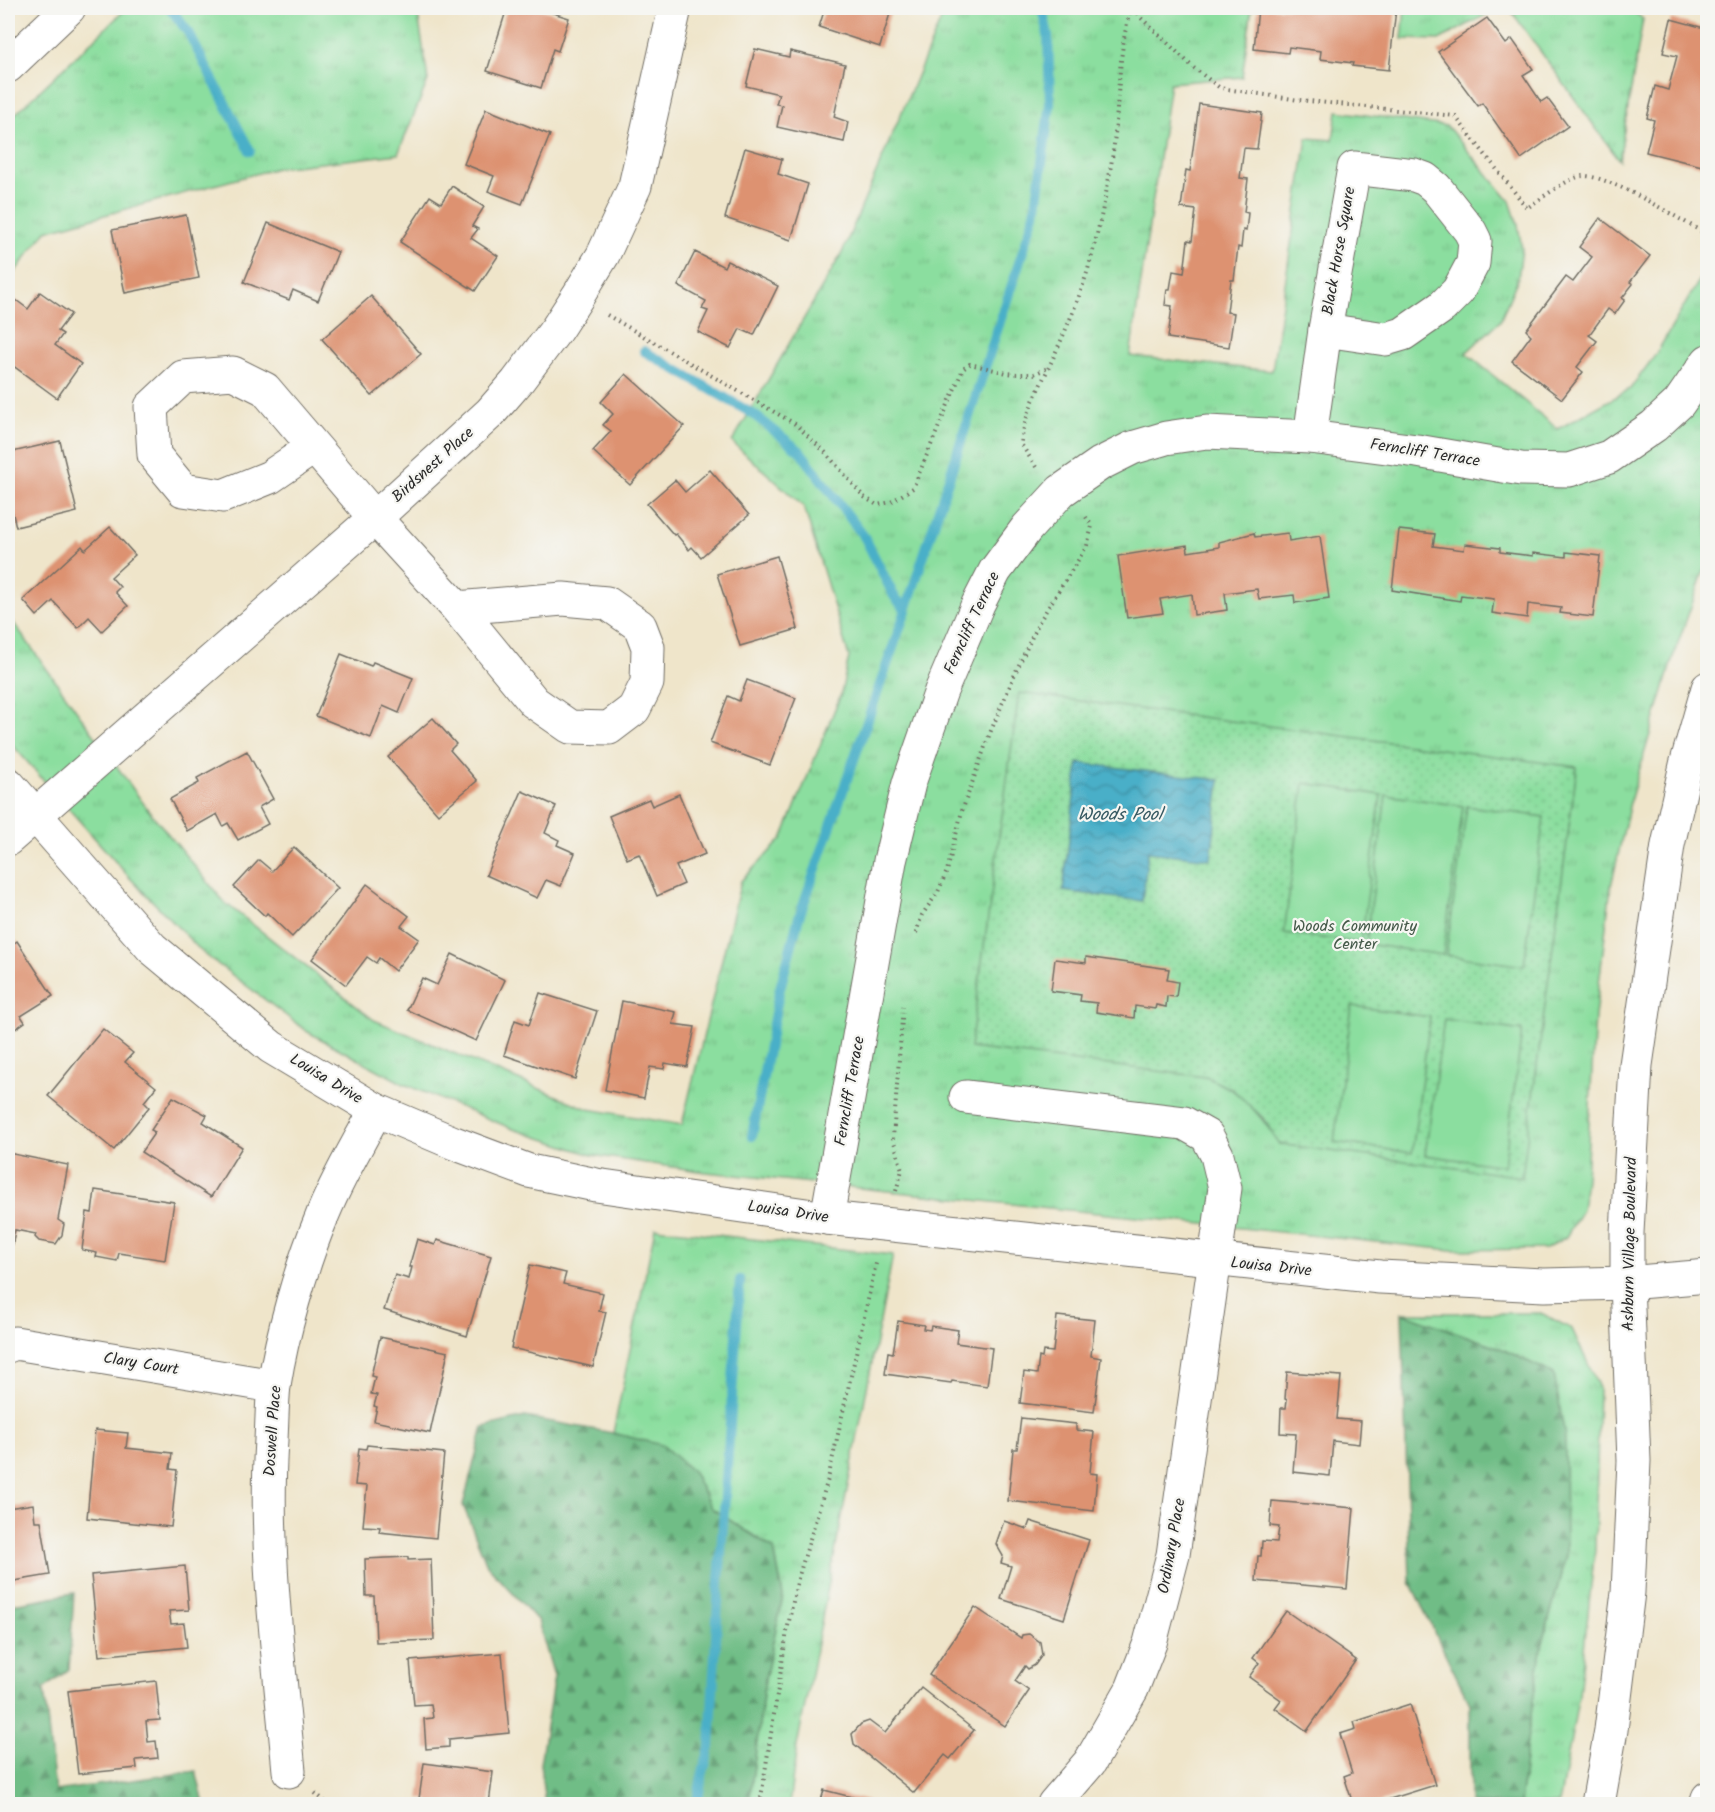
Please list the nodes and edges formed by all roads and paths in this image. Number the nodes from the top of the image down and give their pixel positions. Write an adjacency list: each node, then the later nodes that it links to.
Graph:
1 (69, 8): 4 (street)
2 (675, 8): 6 (street, Birdsnest Place)
3 (1133, 8): 5 (path); 9 (path)
4 (8, 66)
5 (1707, 235)
6 (578, 296): 9 (path); 13 (street, Birdsnest Place)
7 (1325, 330): 7 (street, Black Horse Square); 10 (street, Black Horse Square)
8 (1707, 361): 10 (street, Ferncliff Terrace)
9 (1049, 367): 12 (path)
10 (1310, 437): 12 (street, Ferncliff Terrace)
11 (314, 447): 11 (street); 13 (street)
12 (1061, 491): 19 (path); 23 (street, Ferncliff Terrace)
13 (375, 518): 14 (street); 17 (street, Birdsnest Place)
14 (457, 608): 14 (street)
15 (1707, 688): 27 (street, Ashburn Village Boulevard)
16 (8, 784): 17 (street, Louisa Drive)
17 (36, 816): 18 (street, Birdsnest Place); 22 (street, Louisa Drive)
18 (8, 839)
19 (913, 939)
20 (903, 1002): 24 (path)
21 (966, 1097): 25 (street, Ordinary Place)
22 (376, 1110): 23 (street, Louisa Drive); 29 (street, Doswell Place)
23 (827, 1218): 24 (street, Louisa Drive)
24 (886, 1224): 25 (street, Louisa Drive); 32 (path)
25 (1216, 1261): 27 (street, Louisa Drive); 33 (street, Ordinary Place)
26 (1707, 1276): 27 (street, Louisa Drive)
27 (1627, 1283): 34 (street, Ashburn Village Boulevard)
28 (8, 1346): 29 (street, Clary Court)
29 (274, 1386): 30 (street, Doswell Place)
30 (289, 1771)
31 (1707, 1798): 35 (street)
32 (760, 1804)
33 (1054, 1804)
34 (1598, 1804)
35 (1706, 1804)

